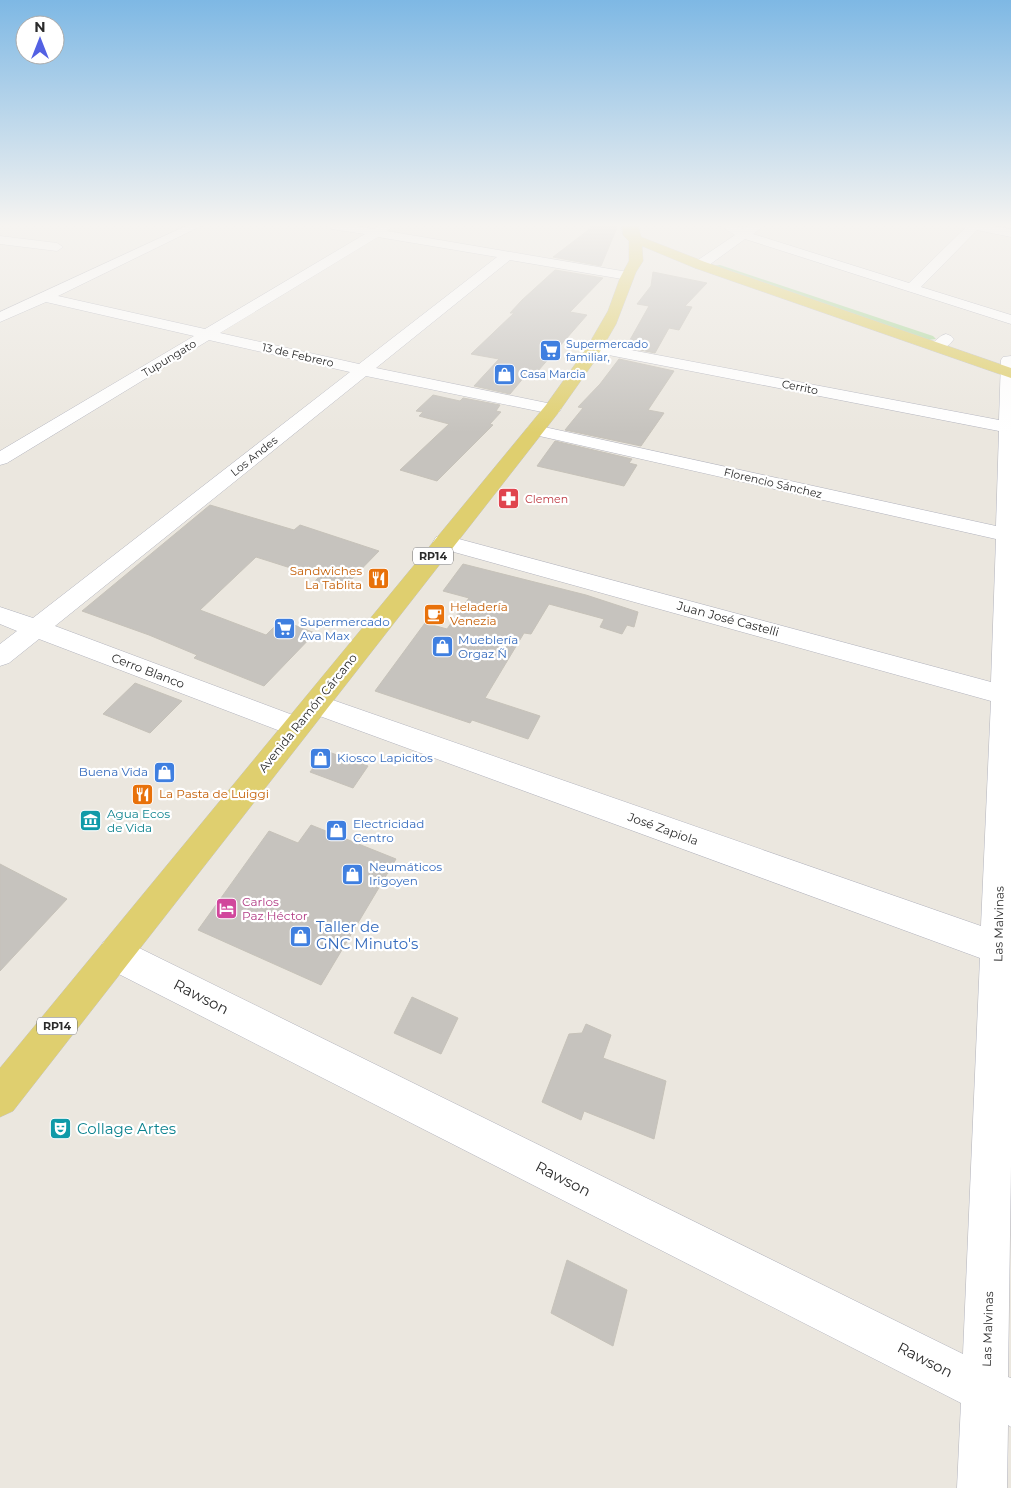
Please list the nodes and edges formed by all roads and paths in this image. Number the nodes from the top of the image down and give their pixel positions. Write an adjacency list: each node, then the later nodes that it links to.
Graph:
1 (49, 294): 7 (street)
2 (274, 294): 10 (street, Tupungato)
3 (458, 294): 13 (street, Los Andes)
4 (621, 294): 11 (main road, Avenida Ramón Cárcano / RP14)
5 (799, 294): 12 (main road)
6 (932, 294): 9 (street)
7 (44, 297): 8 (street); 10 (street, 13 de Febrero)
8 (0, 318)
9 (1011, 320)
10 (208, 334): 13 (street, 13 de Febrero); 17 (street, Tupungato)
11 (594, 348): 14 (main road, Avenida Ramón Cárcano / RP14); 15 (street, Cerrito)
12 (1010, 367): 15 (street, Las Malvinas)
13 (362, 370): 14 (street, 13 de Febrero); 21 (street, Los Andes)
14 (552, 409): 16 (main road, Avenida Ramón Cárcano / RP14)
15 (1006, 427): 18 (street, Las Malvinas)
16 (535, 430): 18 (street, Florencio Sánchez); 19 (main road, Avenida Ramón Cárcano / RP14)
17 (0, 459)
18 (1008, 535): 23 (street, Las Malvinas)
19 (444, 542): 23 (street, Juan José Castelli); 24 (main road, Avenida Ramón Cárcano / RP14)
20 (0, 615): 21 (street, Cerro Blanco)
21 (36, 628): 22 (street, Los Andes); 25 (street, Cerro Blanco)
22 (0, 657)
23 (1008, 696): 26 (street, Las Malvinas)
24 (315, 704): 25 (main road, Avenida Ramón Cárcano / RP14); 26 (street, José Zapiola)
25 (296, 727): 27 (main road, Avenida Ramón Cárcano / RP14)
26 (1005, 951): 29 (street, Las Malvinas)
27 (115, 954): 28 (main road, Avenida Ramón Cárcano / RP14); 29 (street, Rawson)
28 (0, 1098)
29 (999, 1397): 30 (street, Las Malvinas)
30 (982, 1488)

